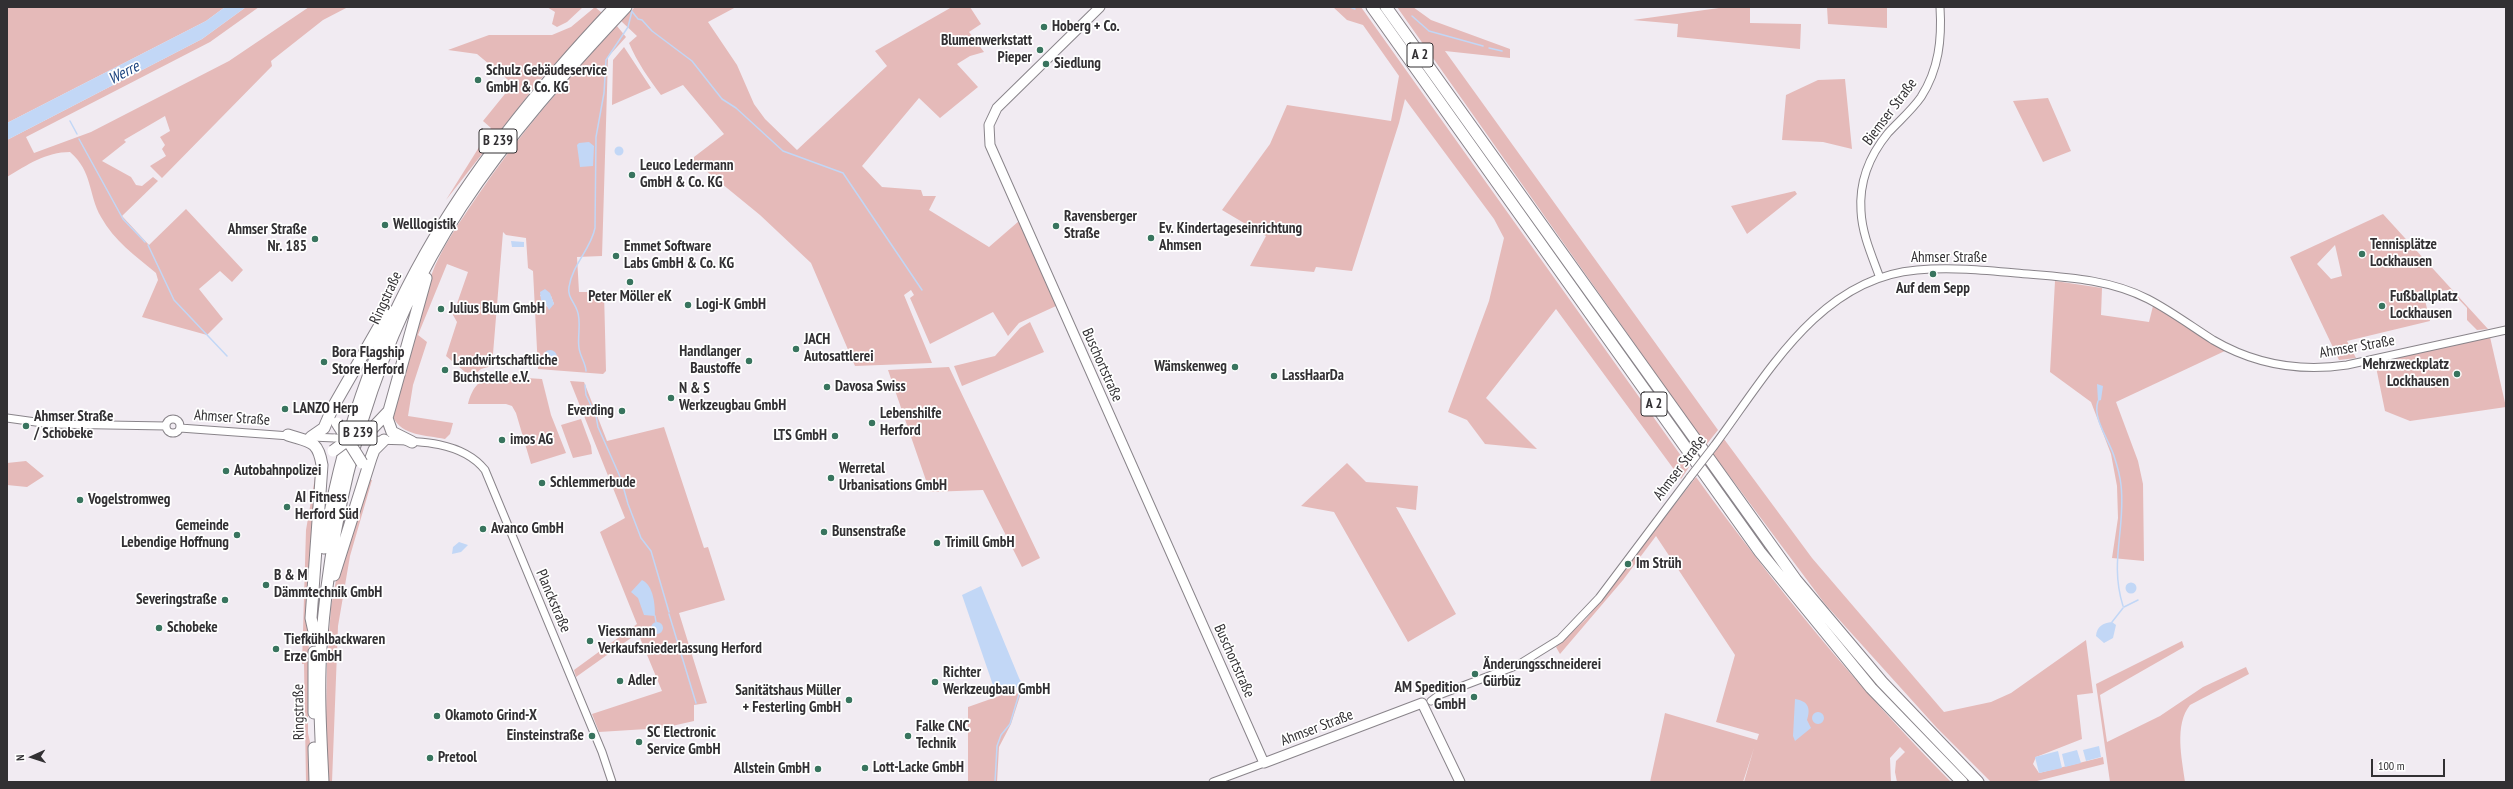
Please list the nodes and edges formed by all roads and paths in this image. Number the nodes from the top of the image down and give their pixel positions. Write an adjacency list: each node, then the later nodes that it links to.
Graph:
1 (616, 7): 7 (highway, B 239)
2 (626, 7): 7 (highway, B 239)
3 (1100, 7): 28 (main road, Buschortstraße)
4 (1372, 7): 34 (highway, A 2)
5 (1386, 7): 35 (highway, A 2)
6 (1940, 7): 10 (street, Biemser Straße)
7 (602, 27): 8 (highway, Ringstraße / B 239); 9 (highway, Ringstraße / B 239)
8 (446, 231): 13 (highway); 26 (highway, Ringstraße / B 239)
9 (415, 271): 12 (highway); 25 (highway, Ringstraße / B 239)
10 (1880, 278): 11 (street, Ahmser Straße); 27 (street, Ahmser Straße, bridge)
11 (2506, 330)
12 (337, 402): 19 (highway); 20 (highway, bridge)
13 (389, 410): 18 (highway); 22 (highway)
14 (7, 418): 15 (street)
15 (166, 426): 16 (street); 16 (street)
16 (180, 428): 17 (street, Ahmser Straße)
17 (288, 435): 19 (street, Ahmser Straße); 23 (highway)
18 (369, 436): 20 (highway, bridge); 21 (street)
19 (311, 437): 20 (street, Ahmser Straße, bridge)
20 (349, 439): 23 (highway, bridge); 24 (highway, bridge)
21 (384, 440): 22 (street); 24 (highway)
22 (412, 442): 31 (street, Planckstraße)
23 (322, 465): 25 (highway)
24 (360, 490): 26 (highway)
25 (315, 636): 29 (highway, Ringstraße / B 239)
26 (321, 650): 30 (highway, Ringstraße / B 239)
27 (1427, 702): 28 (main road, Ahmser Straße); 33 (main road)
28 (1264, 763): 32 (street, Ahmser Straße)
29 (315, 782)
30 (323, 782)
31 (612, 782)
32 (1213, 782)
33 (1460, 782)
34 (1962, 782)
35 (1978, 782)

